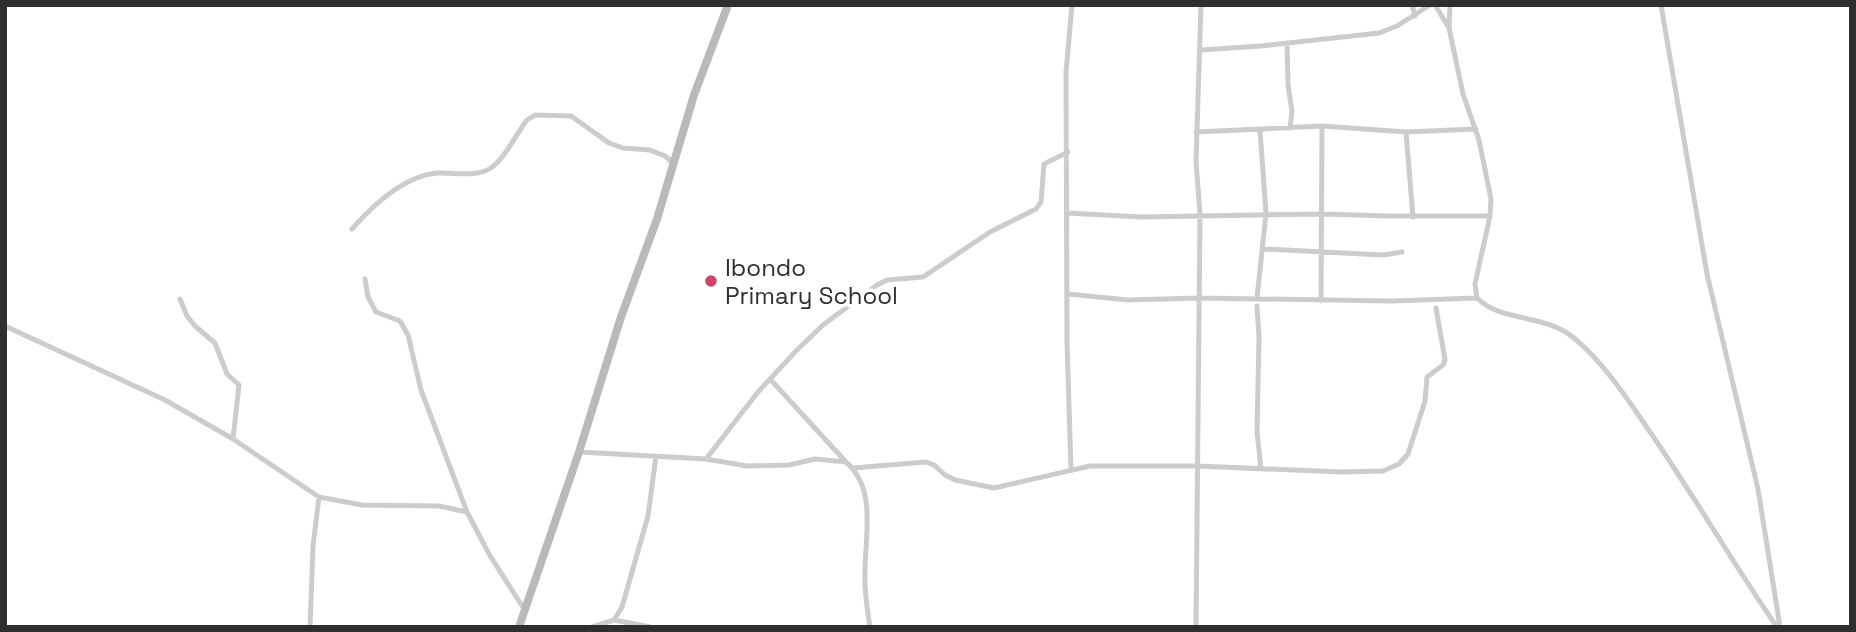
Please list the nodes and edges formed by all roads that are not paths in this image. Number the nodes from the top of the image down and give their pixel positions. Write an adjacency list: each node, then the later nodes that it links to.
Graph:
1 (728, 5): 20 (main road)
2 (1072, 5): 19 (street)
3 (1200, 5): 12 (street)
4 (1412, 5): 9 (street)
5 (1430, 5): 9 (street)
6 (1435, 5): 10 (street)
7 (1450, 5): 10 (street)
8 (1661, 5): 61 (street)
9 (1415, 16): 11 (street)
10 (1449, 28): 15 (street)
11 (1287, 43): 12 (street); 14 (street)
12 (1200, 50): 17 (street)
13 (1322, 126): 14 (street); 18 (street); 24 (street)
14 (1290, 128): 16 (street)
15 (1476, 129): 18 (street); 25 (street)
16 (1260, 130): 17 (street); 23 (street)
17 (1196, 132): 22 (street)
18 (1406, 132): 26 (street)
19 (1068, 152): 21 (street); 41 (street)
20 (673, 163): 27 (street); 43 (main road)
21 (1067, 212): 22 (street); 32 (street)
22 (1200, 214): 23 (street); 33 (street)
23 (1266, 214): 24 (street); 28 (street)
24 (1320, 214): 26 (street); 29 (street)
25 (1490, 216): 26 (street); 35 (street)
26 (1413, 217)
27 (352, 229)
28 (1263, 249): 29 (street); 34 (street)
29 (1321, 251): 30 (street); 37 (street)
30 (1402, 252)
31 (365, 279): 52 (street)
32 (1068, 295): 33 (street); 50 (street)
33 (1199, 298): 34 (street); 47 (street)
34 (1257, 298): 37 (street)
35 (1477, 298): 37 (street); 61 (street)
36 (180, 299): 42 (street)
37 (1321, 301)
38 (1257, 306): 49 (street)
39 (1436, 308): 49 (street)
40 (5, 326): 42 (street)
41 (770, 379): 45 (street); 46 (street)
42 (233, 439): 51 (street)
43 (579, 452): 44 (street); 53 (main road)
44 (656, 456): 45 (street); 54 (street)
45 (706, 459): 46 (street)
46 (846, 462): 48 (street)
47 (1196, 466): 49 (street); 50 (street); 60 (street)
48 (853, 468): 50 (street); 59 (street)
49 (1261, 469)
50 (1070, 470)
51 (319, 497): 52 (street); 56 (street)
52 (467, 512): 53 (street)
53 (524, 609): 57 (main road)
54 (614, 620): 55 (street); 58 (street)
55 (646, 626)
56 (310, 627)
57 (519, 627)
58 (592, 627)
59 (870, 627)
60 (1196, 627)
61 (1778, 627)

